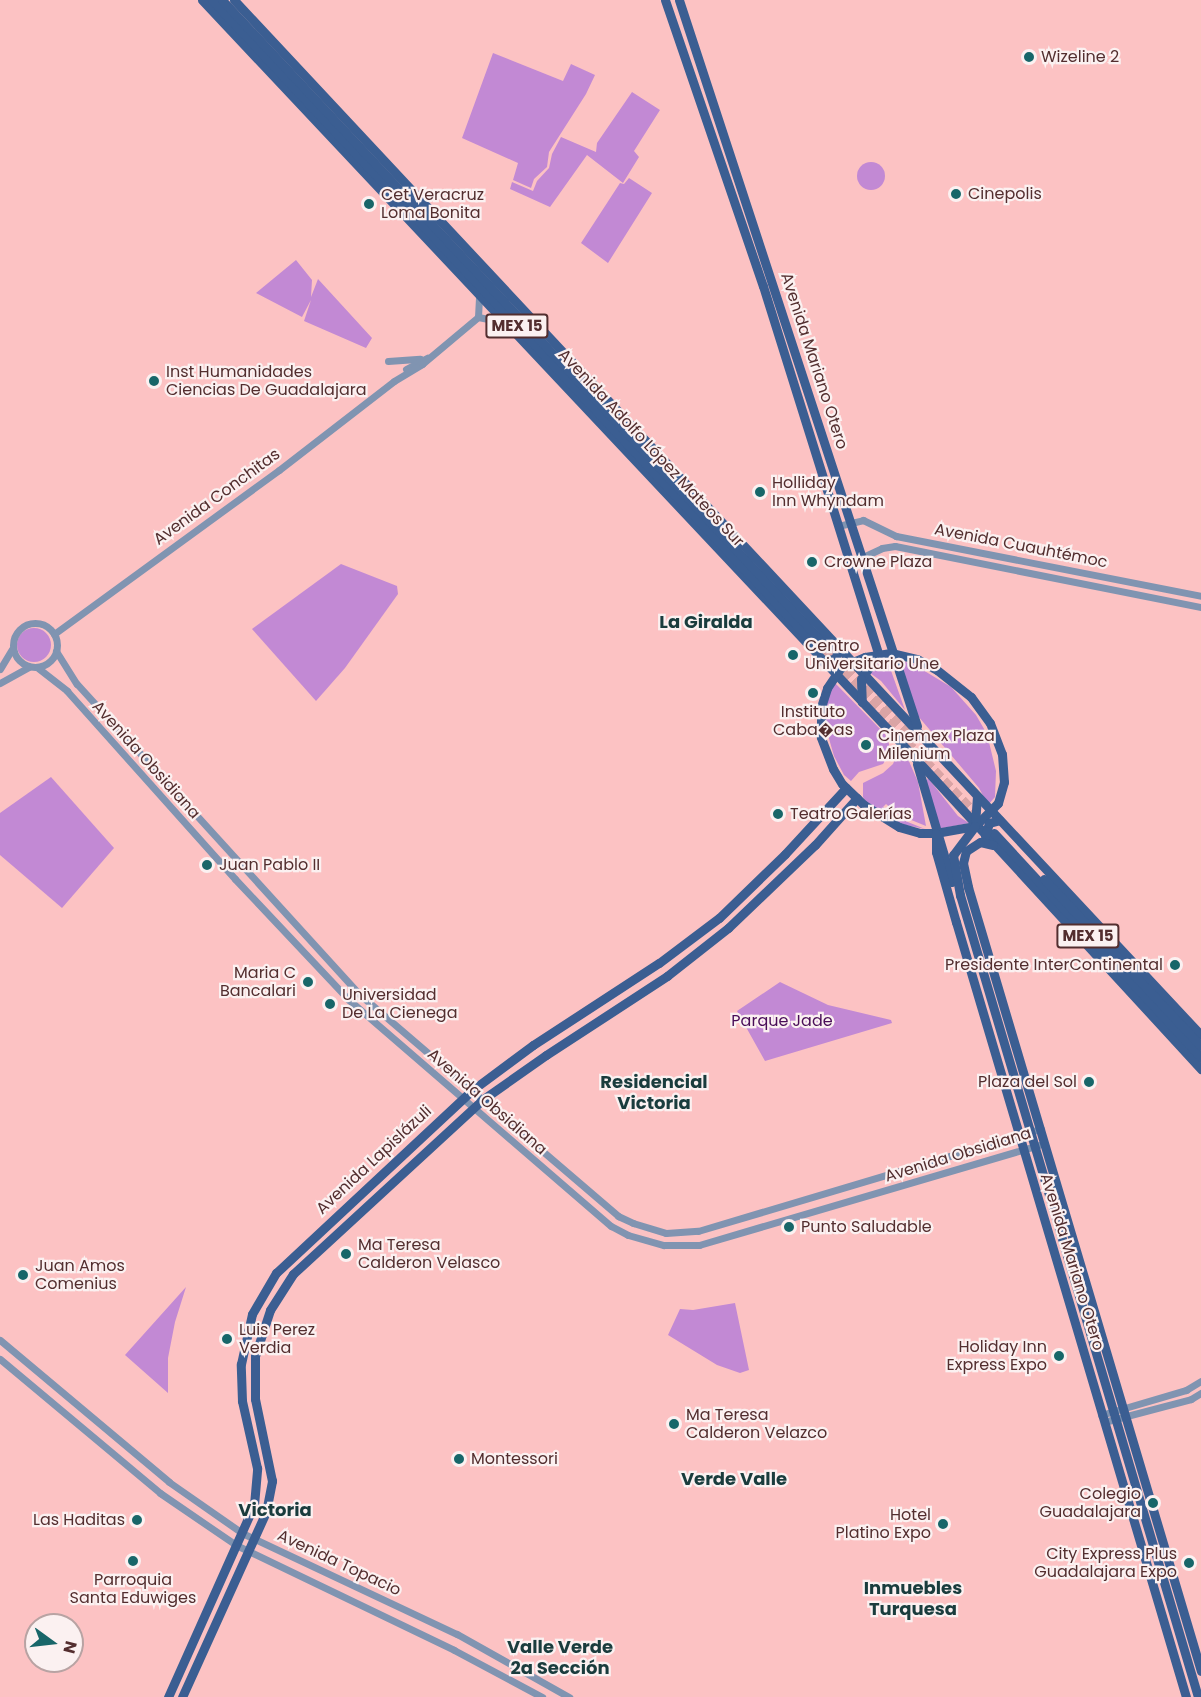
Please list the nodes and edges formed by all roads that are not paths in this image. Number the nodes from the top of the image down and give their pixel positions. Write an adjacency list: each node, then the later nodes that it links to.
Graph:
1 (202, 0): 9 (main road)
2 (212, 0): 10 (main road, Avenida Adolfo López Mateos Sur / MEX 15)
3 (222, 0): 8 (main road, Avenida Adolfo López Mateos Sur / MEX 15)
4 (234, 0): 7 (main road)
5 (666, 0): 26 (main road, Avenida Mariano Otero)
6 (680, 0): 25 (main road, Avenida Mariano Otero)
7 (293, 65): 8 (main road); 12 (main road)
8 (308, 91): 11 (main road, Avenida Adolfo López Mateos Sur / MEX 15)
9 (334, 140): 10 (main road); 13 (main road)
10 (360, 158): 22 (main road, Avenida Adolfo López Mateos Sur / MEX 15)
11 (421, 212): 12 (main road); 16 (main road, Avenida Adolfo López Mateos Sur / MEX 15)
12 (432, 213): 17 (main road)
13 (479, 295): 14 (street); 15 (main road)
14 (478, 317): 15 (street); 18 (street, Avenida Conchitas)
15 (504, 322): 21 (main road)
16 (523, 322): 17 (main road); 24 (main road, Avenida Adolfo López Mateos Sur / MEX 15)
17 (547, 335): 23 (main road)
18 (423, 359): 19 (street); 20 (street, Avenida Conchitas); 20 (street, Avenida Conchitas)
19 (388, 361)
20 (397, 380): 31 (street, Avenida Conchitas)
21 (576, 399): 22 (main road); 36 (main road)
22 (608, 423): 36 (main road, Avenida Adolfo López Mateos Sur / MEX 15)
23 (656, 450): 24 (main road); 32 (main road)
24 (682, 492): 36 (main road, Avenida Adolfo López Mateos Sur / MEX 15)
25 (850, 522): 26 (street, Avenida Cuauhtémoc); 27 (main road, Avenida Mariano Otero); 29 (street, Avenida Cuauhtémoc)
26 (838, 526): 28 (main road, Avenida Mariano Otero)
27 (862, 560): 28 (street, Avenida Cuauhtémoc); 30 (street, Avenida Cuauhtémoc); 35 (main road, Avenida Mariano Otero)
28 (850, 563): 37 (main road, Avenida Mariano Otero)
29 (1201, 596)
30 (1201, 607)
31 (54, 634): 33 (street); 34 (street)
32 (838, 646): 36 (main road); 38 (main road)
33 (12, 649): 39 (street); 41 (street)
34 (57, 651): 40 (street); 70 (street, Avenida Obsidiana)
35 (891, 653): 37 (main road); 46 (main road, Avenida Mariano Otero); 51 (main road)
36 (824, 654): 43 (main road)
37 (878, 654): 38 (main road); 42 (main road)
38 (853, 661): 42 (main road); 43 (main road)
39 (29, 667): 40 (street); 44 (street)
40 (38, 668): 71 (street, Avenida Obsidiana)
41 (0, 669)
42 (863, 673): 45 (main road); 46 (main road)
43 (835, 675): 45 (main road); 48 (main road)
44 (0, 683)
45 (863, 703): 47 (main road)
46 (919, 731): 49 (main road)
47 (915, 758): 52 (main road); 54 (main road, Avenida Mariano Otero)
48 (843, 791): 50 (main road); 70 (main road, Avenida Lapislázuli)
49 (977, 796): 51 (main road); 52 (main road)
50 (854, 801): 54 (main road); 72 (main road, Avenida Lapislázuli)
51 (992, 811): 52 (main road); 53 (main road)
52 (975, 826): 53 (main road); 54 (main road); 56 (main road)
53 (994, 829): 55 (main road); 63 (main road, MEX 15); 63 (main road)
54 (936, 833): 58 (main road, Avenida Mariano Otero); 59 (main road, Avenida Mariano Otero)
55 (995, 846): 57 (main road); 63 (main road)
56 (954, 866): 57 (main road); 58 (main road, Avenida Mariano Otero)
57 (968, 887): 61 (main road, Avenida Mariano Otero)
58 (960, 895): 60 (main road, Avenida Mariano Otero)
59 (960, 936): 62 (main road); 69 (main road, Avenida Mariano Otero)
60 (971, 937): 61 (main road); 62 (main road, Avenida Mariano Otero)
61 (985, 945): 74 (main road, Avenida Mariano Otero)
62 (982, 976): 66 (main road, Avenida Mariano Otero)
63 (1188, 1033): 64 (main road); 65 (main road, MEX 15); 67 (main road, MEX 15); 68 (main road)
64 (1201, 1035)
65 (1201, 1046)
66 (1006, 1054): 69 (main road); 75 (main road, Avenida Mariano Otero)
67 (1201, 1057)
68 (1201, 1069)
69 (1001, 1077): 76 (main road, Avenida Mariano Otero)
70 (471, 1091): 71 (main road, Avenida Lapislázuli); 72 (street, Avenida Obsidiana)
71 (462, 1099): 73 (street, Avenida Obsidiana); 91 (main road, Avenida Lapislázuli)
72 (482, 1100): 73 (main road, Avenida Lapislázuli); 76 (street, Avenida Obsidiana)
73 (473, 1109): 79 (street, Avenida Obsidiana); 92 (main road, Avenida Lapislázuli)
74 (1041, 1129): 75 (street, Avenida Obsidiana); 77 (main road, Avenida Mariano Otero)
75 (1029, 1132): 76 (street, Avenida Obsidiana); 78 (main road, Avenida Mariano Otero)
76 (1018, 1135): 79 (main road, Avenida Mariano Otero)
77 (1045, 1144): 78 (street, Avenida Obsidiana); 86 (main road, Avenida Mariano Otero)
78 (1034, 1147): 79 (street, Avenida Obsidiana); 80 (main road, Avenida Mariano Otero)
79 (1023, 1150): 81 (main road, Avenida Mariano Otero)
80 (1078, 1296): 81 (main road); 87 (main road, Avenida Mariano Otero)
81 (1070, 1309): 88 (main road, Avenida Mariano Otero)
82 (0, 1340): 91 (street, Avenida Topacio)
83 (0, 1359): 93 (street, Avenida Topacio)
84 (1201, 1381): 86 (street)
85 (1201, 1393): 86 (street)
86 (1125, 1412): 87 (street); 95 (main road, Avenida Mariano Otero)
87 (1113, 1416): 88 (street); 90 (main road, Avenida Mariano Otero)
88 (1102, 1419): 89 (main road, Avenida Mariano Otero)
89 (1113, 1455): 90 (main road); 100 (main road, Avenida Mariano Otero)
90 (1130, 1471): 101 (main road, Avenida Mariano Otero)
91 (242, 1533): 92 (street, Avenida Topacio); 93 (main road, Avenida Lapislázuli)
92 (254, 1538): 94 (main road, Avenida Lapislázuli); 99 (street, Avenida Topacio)
93 (237, 1545): 94 (street, Avenida Topacio); 96 (main road, Avenida Lapislázuli)
94 (249, 1551): 97 (main road, Avenida Lapislázuli); 98 (street, Avenida Topacio)
95 (1201, 1671)
96 (168, 1697)
97 (182, 1697)
98 (542, 1697)
99 (569, 1697)
100 (1186, 1697)
101 (1198, 1697)

